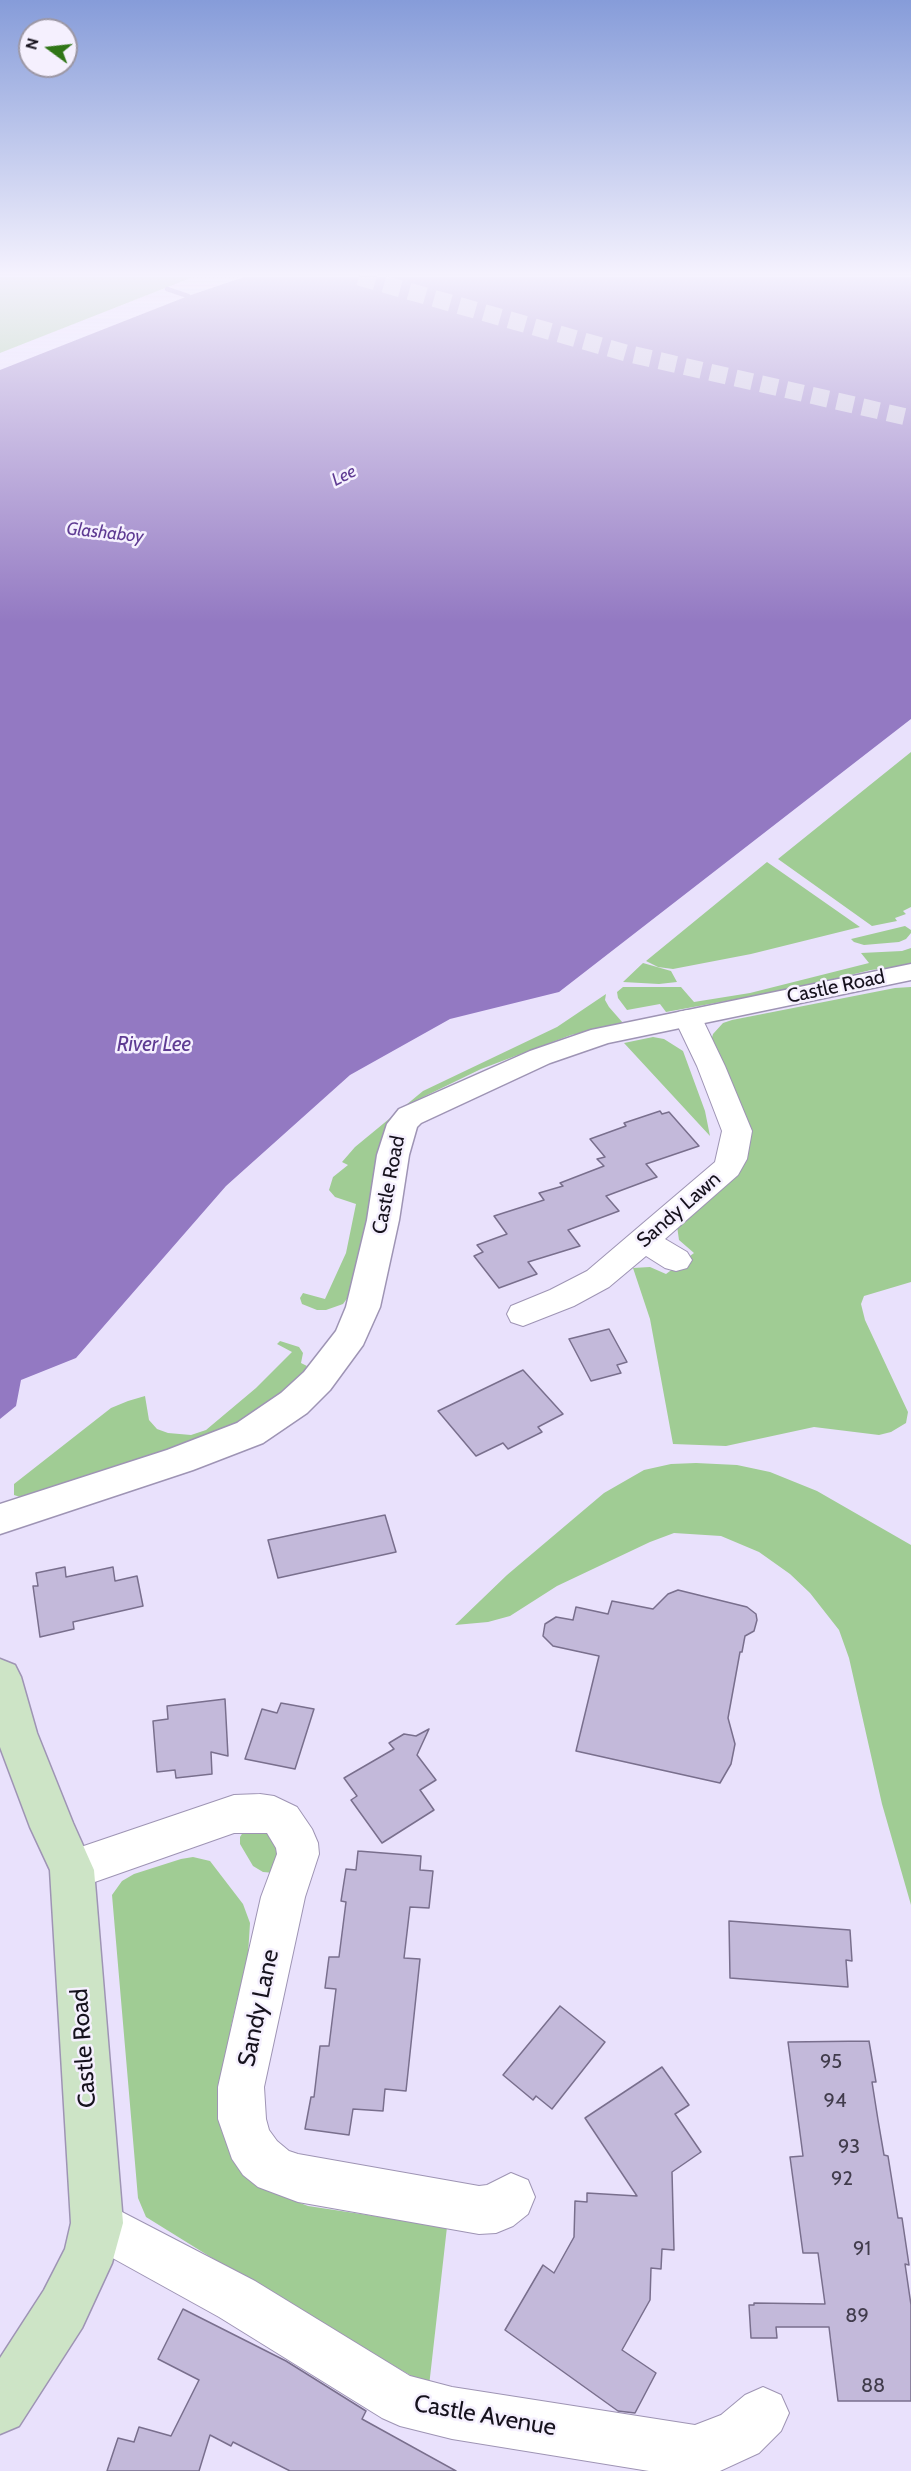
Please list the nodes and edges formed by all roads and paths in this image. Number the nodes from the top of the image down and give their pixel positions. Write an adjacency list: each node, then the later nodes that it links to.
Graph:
1 (911, 972): 2 (street, Castle Road)
2 (688, 1017): 3 (street, Sandy Lawn); 6 (street, Castle Road)
3 (644, 1241): 4 (street); 5 (street, Sandy Lawn)
4 (676, 1260)
5 (523, 1314)
6 (0, 1519)
7 (0, 1677): 8 (main road, Castle Road)
8 (72, 1870): 9 (street, Sandy Lane); 10 (main road, Castle Road)
9 (511, 2197)
10 (97, 2223): 11 (main road, Castle Road); 12 (street, Castle Avenue)
11 (0, 2407)
12 (763, 2413)

